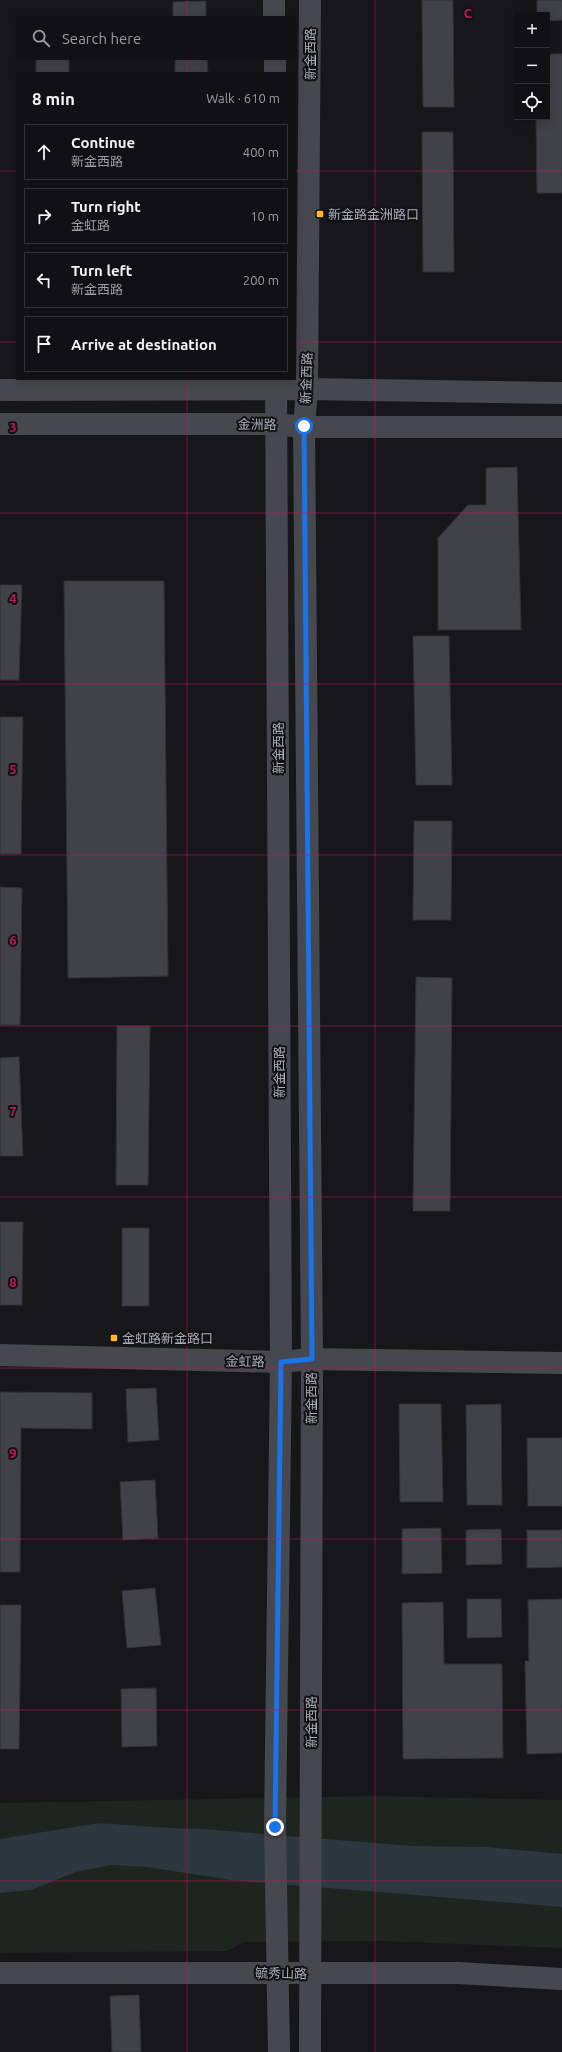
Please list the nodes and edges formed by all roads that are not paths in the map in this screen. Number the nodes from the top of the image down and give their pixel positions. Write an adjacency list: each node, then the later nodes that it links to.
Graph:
1 (274, 0): 3 (main road)
2 (310, 0): 7 (main road, 新金西路)
3 (274, 16)
4 (274, 60): 5 (main road)
5 (275, 72)
6 (276, 384): 7 (main road); 8 (main road); 11 (main road, 新金西路)
7 (307, 389): 9 (main road); 12 (main road, 新金西路)
8 (0, 390)
9 (562, 393)
10 (0, 424): 11 (main road, 金洲路)
11 (276, 424): 12 (main road, 金洲路); 16 (main road, 新金西路)
12 (304, 426): 13 (main road, 金洲路); 15 (main road, 新金西路)
13 (562, 427)
14 (0, 1355): 16 (main road, 金虹路)
15 (312, 1359): 16 (main road, 金虹路); 17 (main road, 金虹路); 20 (main road, 新金西路)
16 (281, 1362): 18 (main road, 新金西路)
17 (562, 1363)
18 (279, 1972): 19 (main road, 毓秀山路); 20 (main road, 毓秀山路); 22 (main road, 新金西路)
19 (0, 1973)
20 (311, 1974): 21 (main road, 毓秀山路); 23 (main road, 新金西路)
21 (562, 1979)
22 (279, 2052)
23 (310, 2052)

